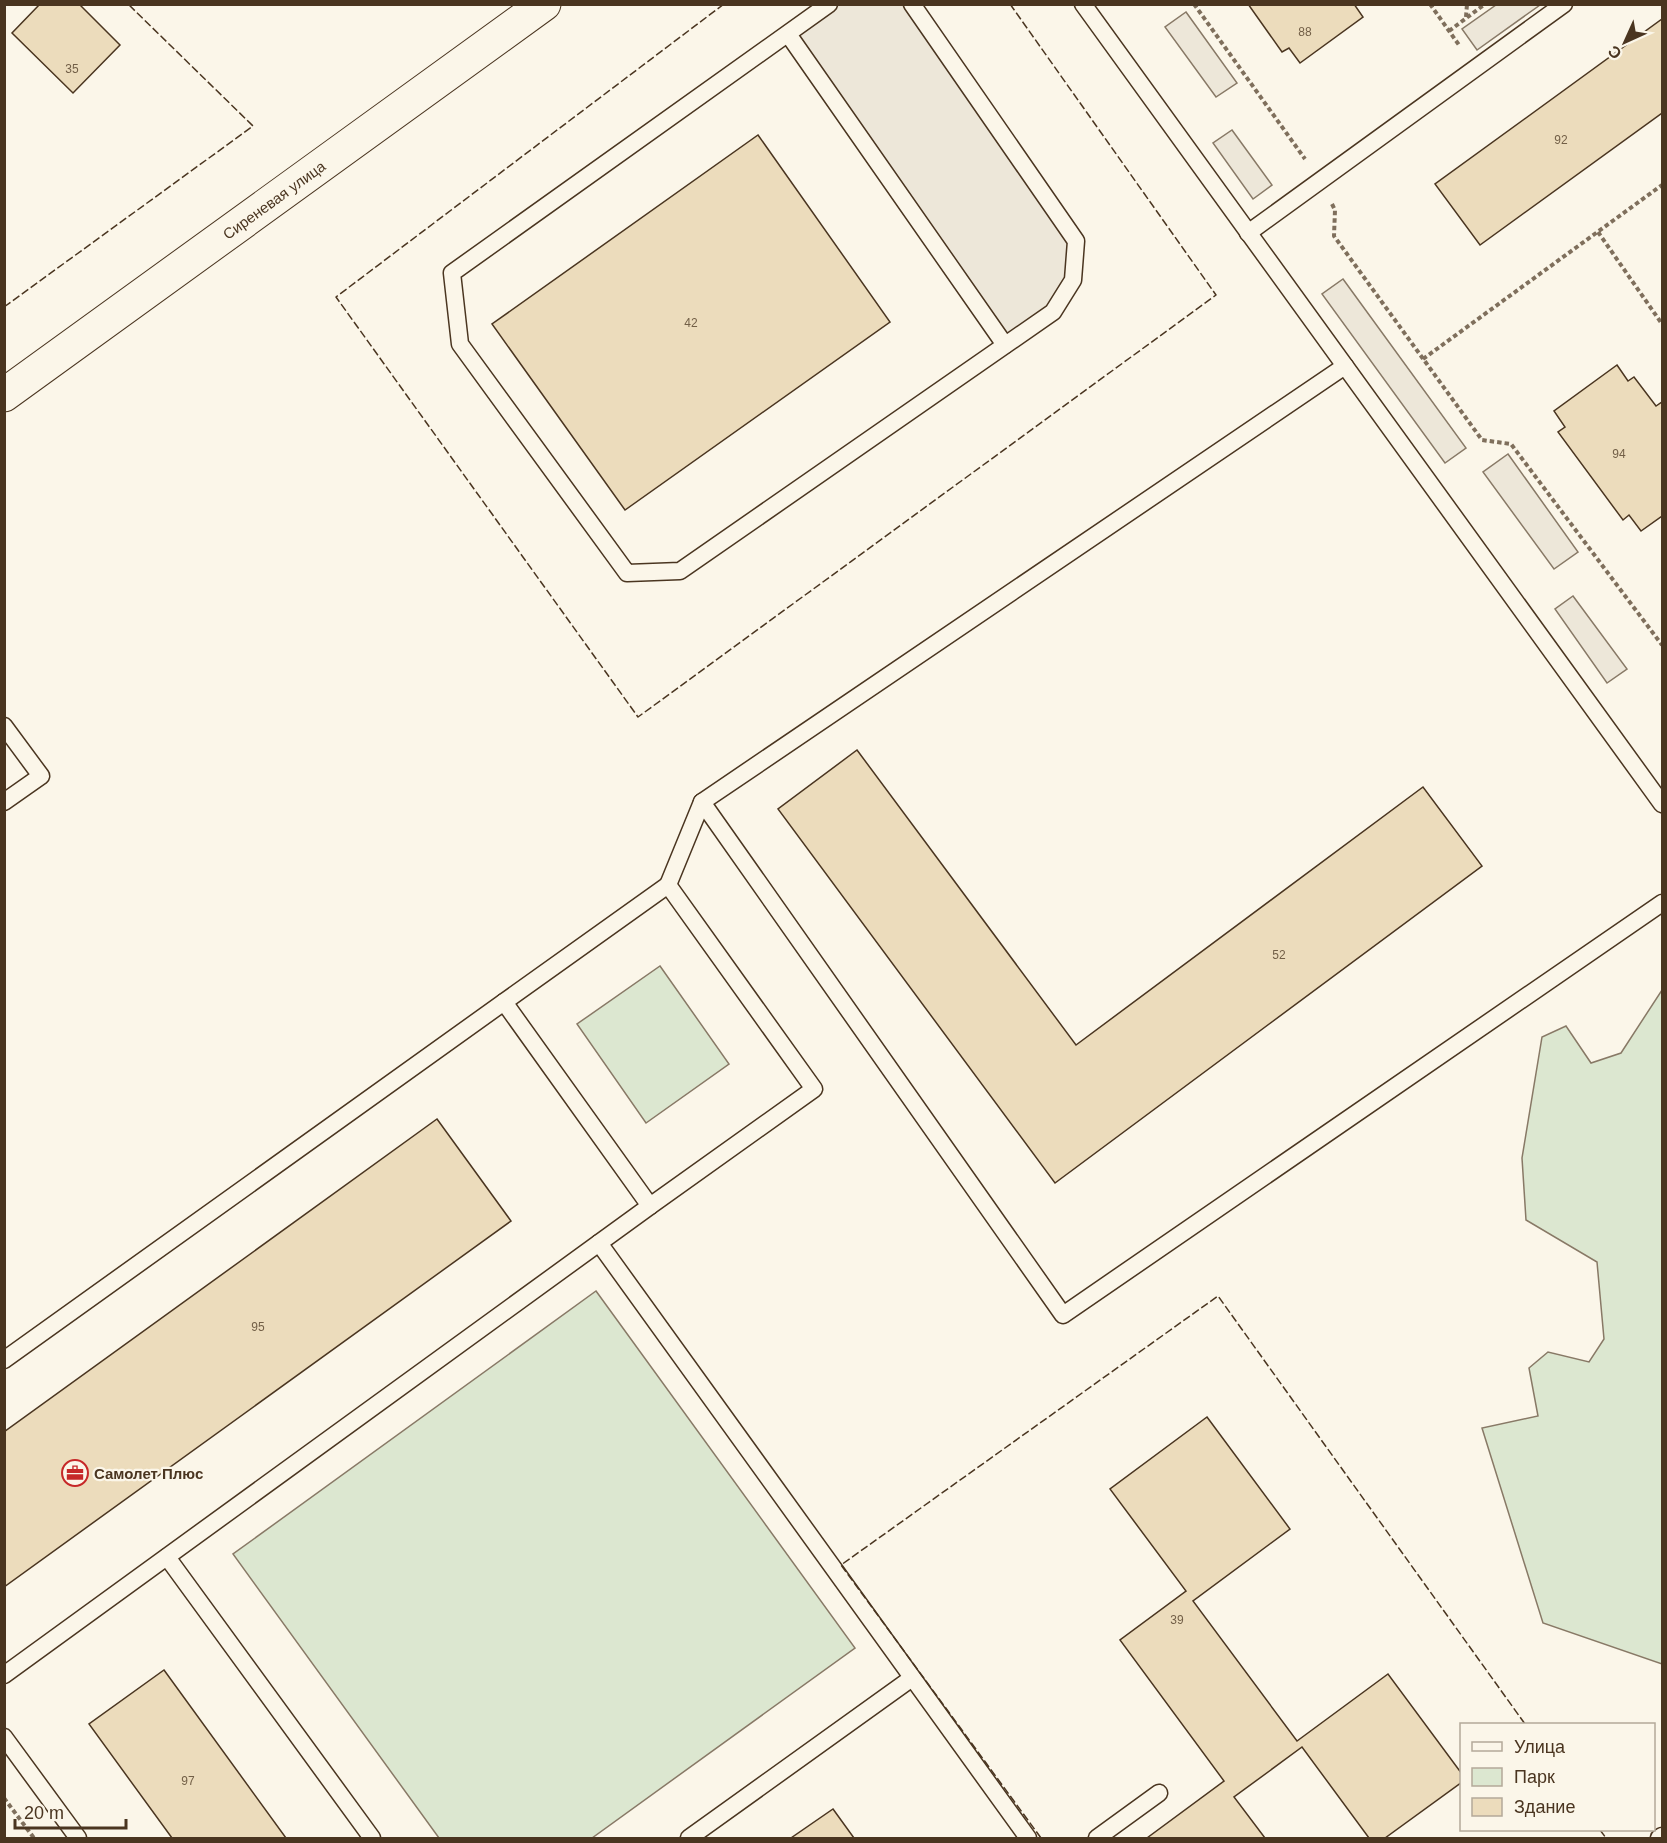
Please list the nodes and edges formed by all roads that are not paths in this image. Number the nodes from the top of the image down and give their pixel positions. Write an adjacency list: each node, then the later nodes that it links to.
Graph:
1 (544, 4): 10 (street, Сиреневая улица)
2 (829, 4): 6 (lane)
3 (912, 4): 8 (lane)
4 (1083, 4): 7 (lane)
5 (1564, 4): 7 (lane)
6 (788, 34): 8 (lane); 8 (lane)
7 (1248, 233): 9 (lane)
8 (1005, 345)
9 (1345, 366): 13 (lane); 14 (lane)
10 (4, 394)
11 (4, 726): 12 (lane)
12 (4, 802)
13 (702, 802): 15 (lane); 16 (lane)
14 (1662, 804)
15 (668, 885): 17 (lane); 18 (lane)
16 (1662, 903)
17 (504, 1002): 18 (lane); 20 (lane)
18 (650, 1206): 19 (lane)
19 (599, 1243): 21 (lane); 23 (lane)
20 (4, 1360)
21 (167, 1557): 22 (lane); 28 (lane)
22 (4, 1675)
23 (912, 1678): 29 (lane); 30 (lane)
24 (4, 1737): 27 (lane)
25 (1159, 1793): 31 (lane)
26 (1662, 1836): 32 (lane)
27 (78, 1839)
28 (372, 1839)
29 (689, 1839)
30 (1028, 1839)
31 (1097, 1839)
32 (1659, 1839)

